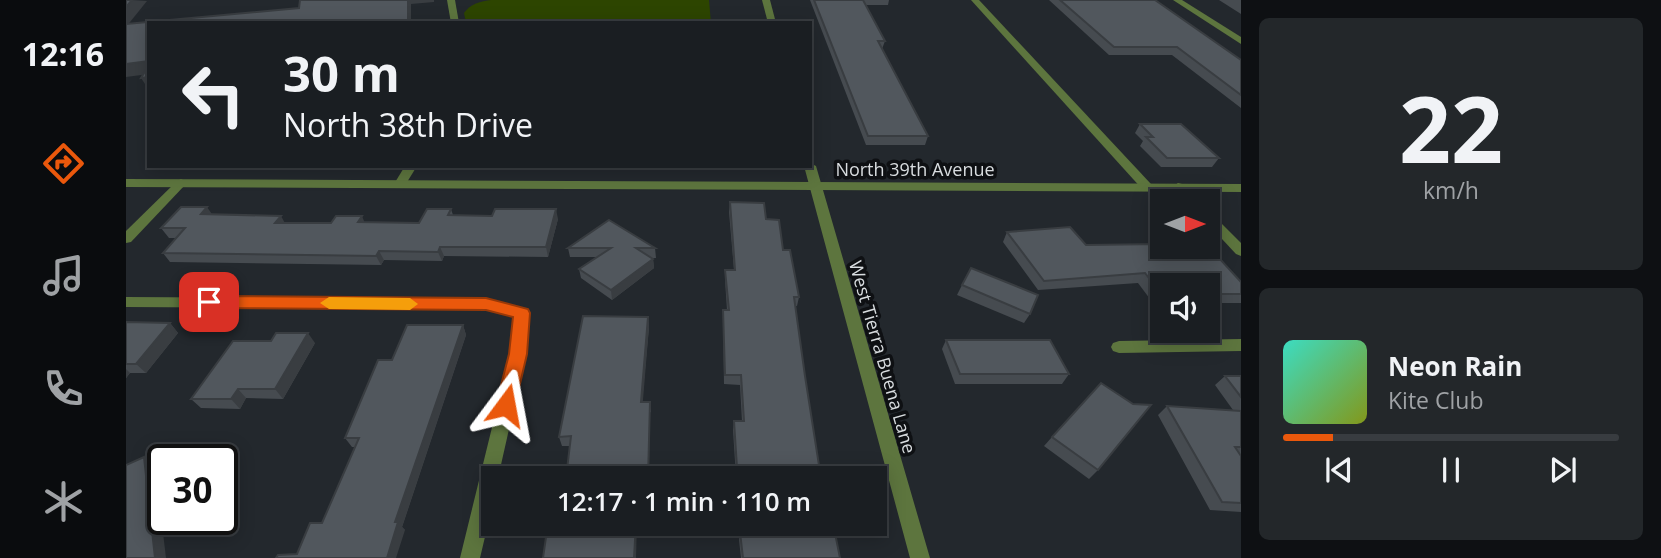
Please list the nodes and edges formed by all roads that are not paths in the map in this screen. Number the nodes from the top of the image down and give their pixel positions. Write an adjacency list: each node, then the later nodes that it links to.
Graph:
1 (451, 0): 5 (street)
2 (766, 0): 6 (street)
3 (975, 0): 14 (street)
4 (1177, 0): 7 (street)
5 (455, 21)
6 (771, 21)
7 (1241, 41)
8 (410, 168): 12 (street)
9 (810, 168): 13 (street, West Tierra Buena Lane)
10 (126, 183): 11 (street, North 39th Avenue)
11 (181, 183): 12 (street, North 39th Avenue); 18 (street)
12 (400, 184): 13 (street, North 39th Avenue)
13 (815, 186): 14 (street, North 39th Avenue); 24 (street, West Tierra Buena Lane)
14 (1147, 187): 15 (street, North 39th Avenue)
15 (1178, 187): 16 (street, North 39th Avenue)
16 (1241, 188)
17 (1220, 229): 19 (street)
18 (126, 239)
19 (1241, 251)
20 (126, 302): 23 (street)
21 (1241, 345): 22 (street)
22 (1119, 347)
23 (470, 558)
24 (920, 558)

